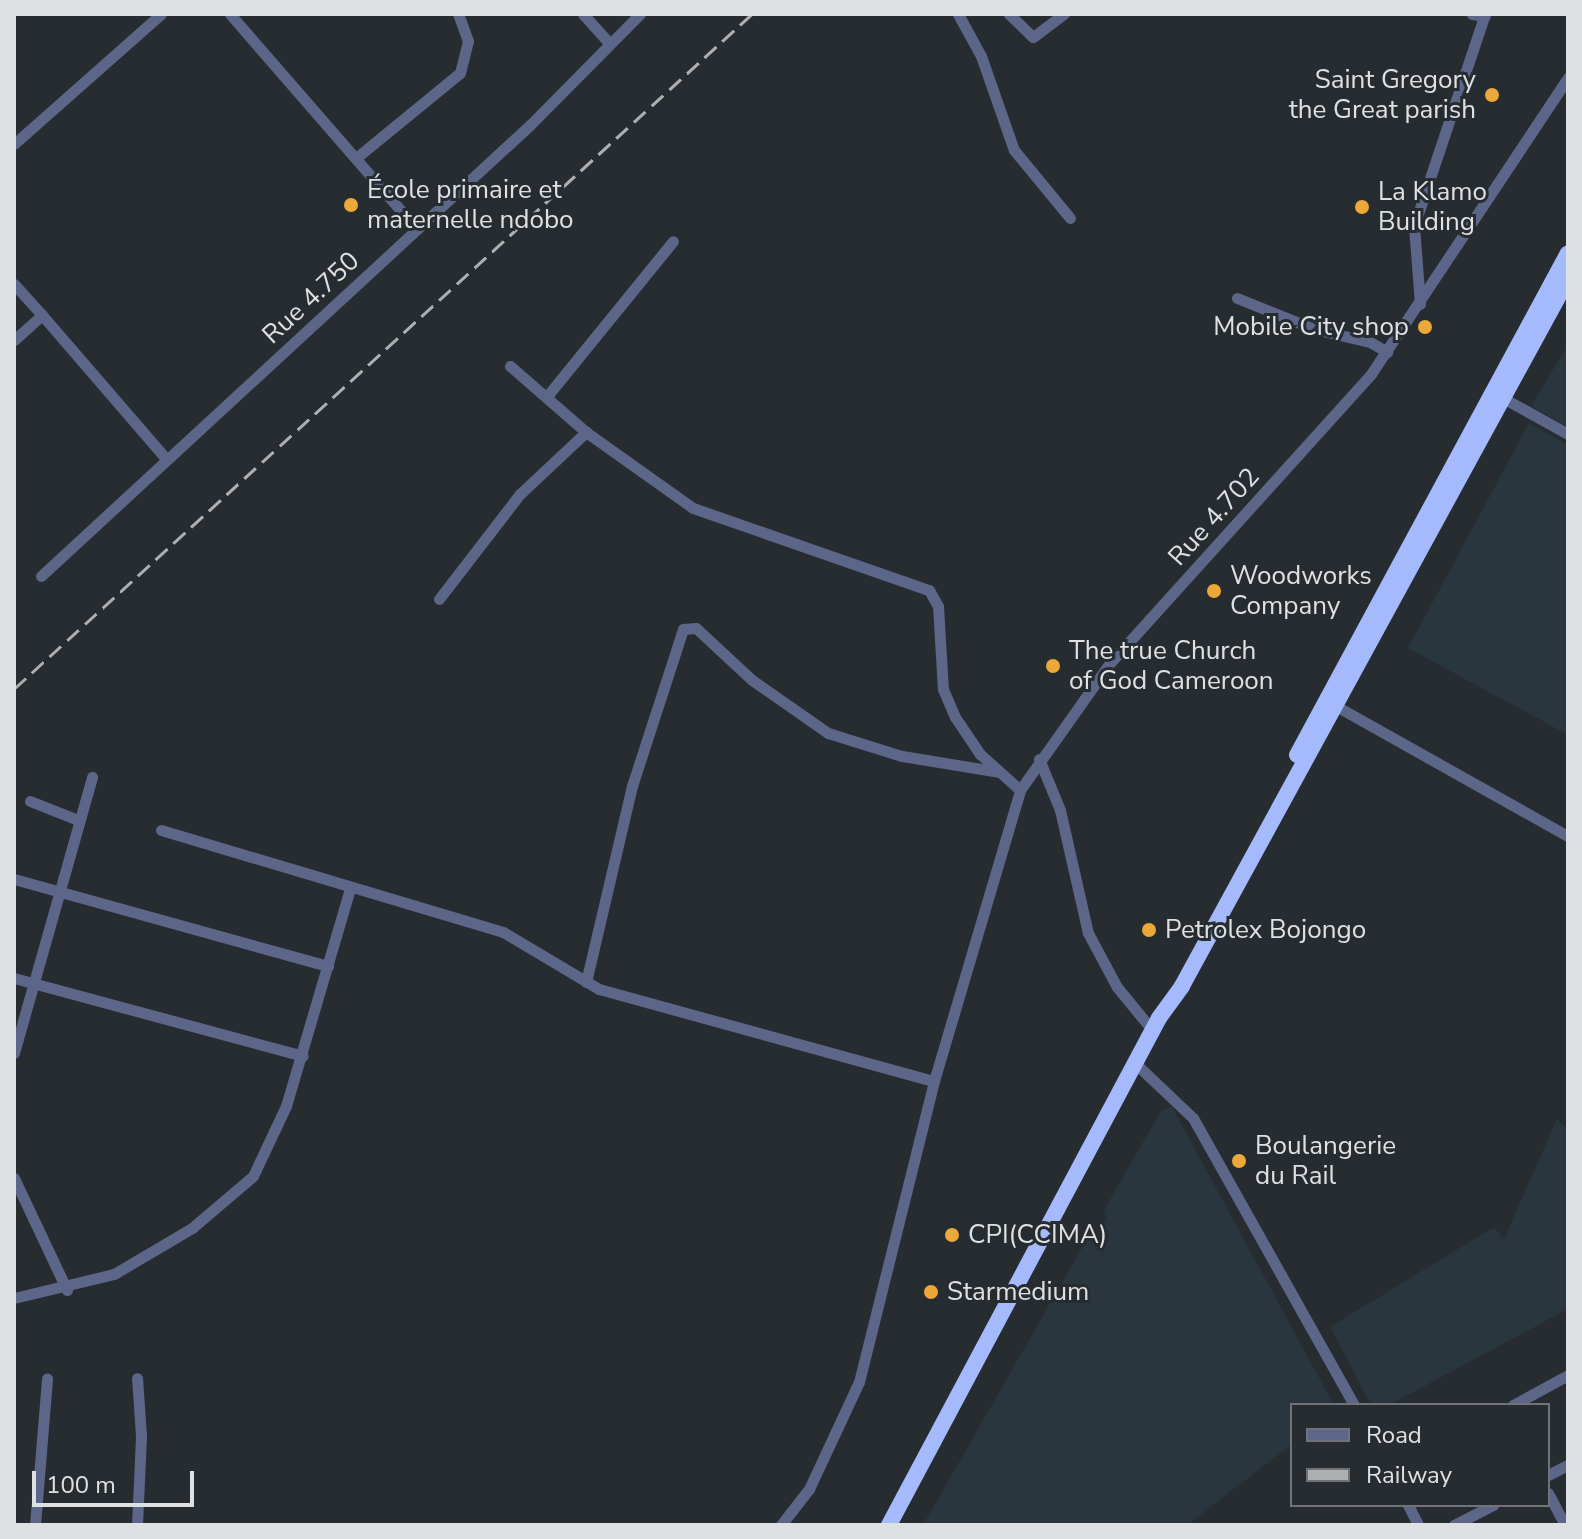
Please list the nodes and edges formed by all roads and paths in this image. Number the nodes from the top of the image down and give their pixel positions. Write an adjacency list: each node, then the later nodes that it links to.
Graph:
1 (161, 14): 13 (street)
2 (230, 14): 14 (street)
3 (458, 14): 14 (street)
4 (583, 14): 11 (street)
5 (640, 14): 11 (street, Rue 4.750)
6 (958, 14): 15 (street)
7 (1009, 14): 8 (street)
8 (1064, 14)
9 (1472, 14): 10 (street)
10 (1485, 15): 22 (street)
11 (609, 43): 16 (street, Rue 4.750)
12 (1568, 78): 22 (street, Rue 4.702)
13 (14, 144)
14 (356, 158): 16 (street)
15 (1070, 218)
16 (416, 228): 31 (street, Rue 4.750)
17 (673, 241): 27 (street)
18 (1568, 253): 34 (highway)
19 (1568, 279): 28 (highway)
20 (14, 284): 23 (street)
21 (1237, 298): 25 (street)
22 (1421, 305): 25 (street, Rue 4.702)
23 (42, 315): 24 (street); 31 (street)
24 (14, 340)
25 (1387, 352): 36 (street, Rue 4.702)
26 (510, 366): 27 (street)
27 (548, 395): 29 (street)
28 (1503, 398): 30 (street); 34 (highway)
29 (586, 432): 33 (street); 37 (street)
30 (1568, 434)
31 (167, 460): 32 (street, Rue 4.750)
32 (41, 576)
33 (439, 599)
34 (1377, 617): 35 (highway); 51 (highway)
35 (1336, 706): 43 (street); 51 (highway)
36 (1039, 759): 39 (street, Rue 4.702); 51 (street)
37 (1000, 772): 39 (street); 49 (street)
38 (92, 777): 41 (street)
39 (1020, 790): 55 (street, Rue 4.702)
40 (30, 801): 41 (street)
41 (78, 820): 46 (street)
42 (161, 830): 45 (street)
43 (1568, 836)
44 (14, 879): 46 (street)
45 (350, 888): 47 (street); 49 (street)
46 (60, 891): 47 (street); 50 (street)
47 (328, 966): 53 (street)
48 (14, 978): 50 (street)
49 (586, 982): 55 (street)
50 (37, 985): 52 (street); 53 (street)
51 (1156, 1025): 54 (highway)
52 (14, 1053)
53 (303, 1056): 57 (street)
54 (1136, 1064): 62 (street); 72 (highway)
55 (934, 1081): 71 (street, Rue 4.702)
56 (14, 1178): 57 (street)
57 (67, 1290): 58 (street)
58 (14, 1298)
59 (1568, 1375): 63 (street)
60 (47, 1378): 69 (street)
61 (137, 1378): 70 (street)
62 (1353, 1403)
63 (1517, 1403)
64 (1568, 1465): 65 (street)
65 (1550, 1474)
66 (1550, 1497): 75 (street)
67 (1409, 1507): 73 (street)
68 (1489, 1507): 74 (street)
69 (35, 1525)
70 (137, 1525)
71 (781, 1525)
72 (889, 1525)
73 (1418, 1525)
74 (1454, 1525)
75 (1565, 1525)

